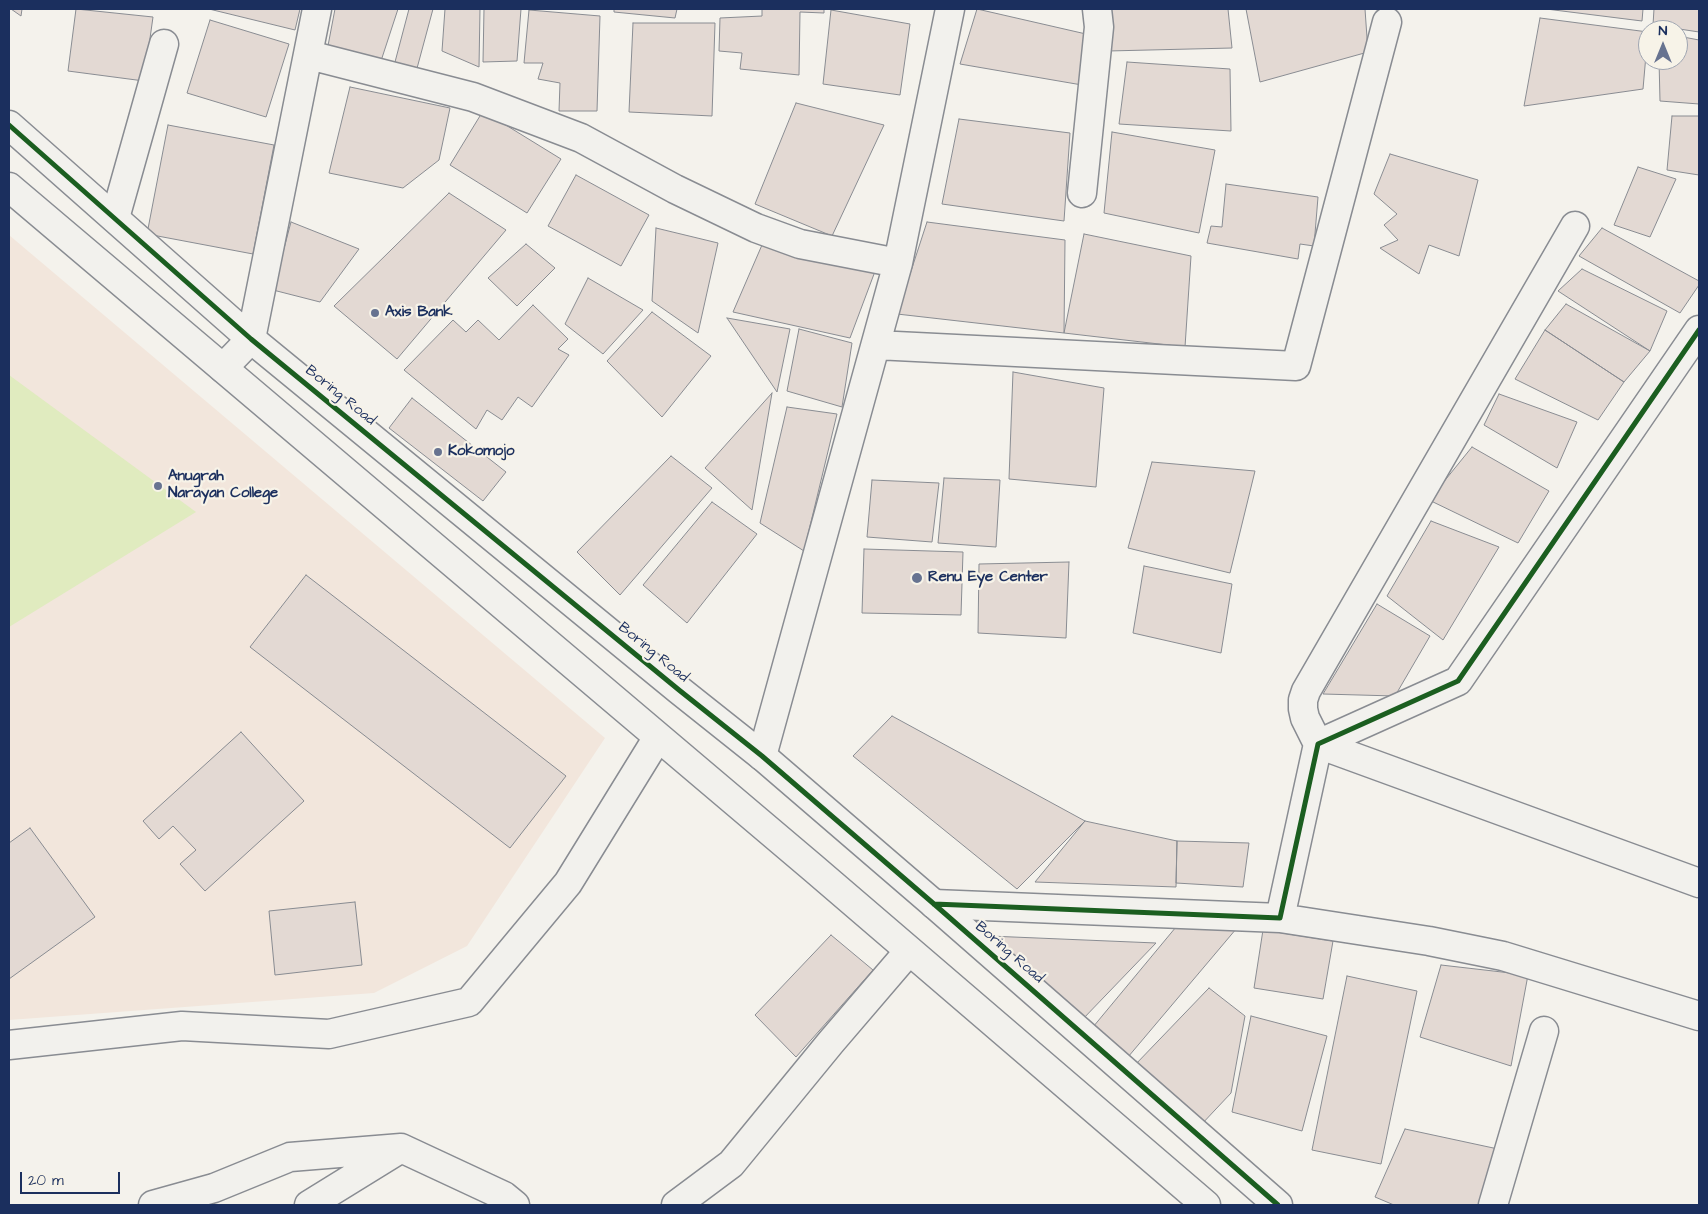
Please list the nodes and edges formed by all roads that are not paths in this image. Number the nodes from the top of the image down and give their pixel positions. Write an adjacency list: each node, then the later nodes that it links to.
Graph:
1 (317, 9): 6 (street)
2 (950, 9): 12 (street)
3 (1097, 9): 9 (street)
4 (1388, 22): 15 (street)
5 (164, 44): 10 (street)
6 (309, 54): 12 (street); 13 (street)
7 (9, 125): 10 (street, Boring Road)
8 (9, 187): 16 (street)
9 (1082, 193)
10 (115, 218): 13 (street, Boring Road)
11 (1575, 226): 18 (street)
12 (898, 263): 15 (street)
13 (251, 339): 16 (street); 19 (street, Boring Road)
14 (1696, 342): 18 (street)
15 (876, 345): 19 (street)
16 (223, 368): 17 (street)
17 (658, 737): 23 (street); 26 (street)
18 (1318, 744): 20 (street); 22 (street)
19 (762, 756): 21 (street, Boring Road)
20 (1699, 883)
21 (934, 904): 22 (street); 33 (street, Boring Road)
22 (1280, 918): 24 (street)
23 (909, 952): 28 (street); 32 (street)
24 (1699, 1016)
25 (1544, 1031): 34 (street)
26 (9, 1045)
27 (401, 1148): 29 (street); 30 (street); 31 (street)
28 (1196, 1201)
29 (153, 1205)
30 (309, 1205)
31 (514, 1205)
32 (676, 1205)
33 (1278, 1205)
34 (1493, 1205)

